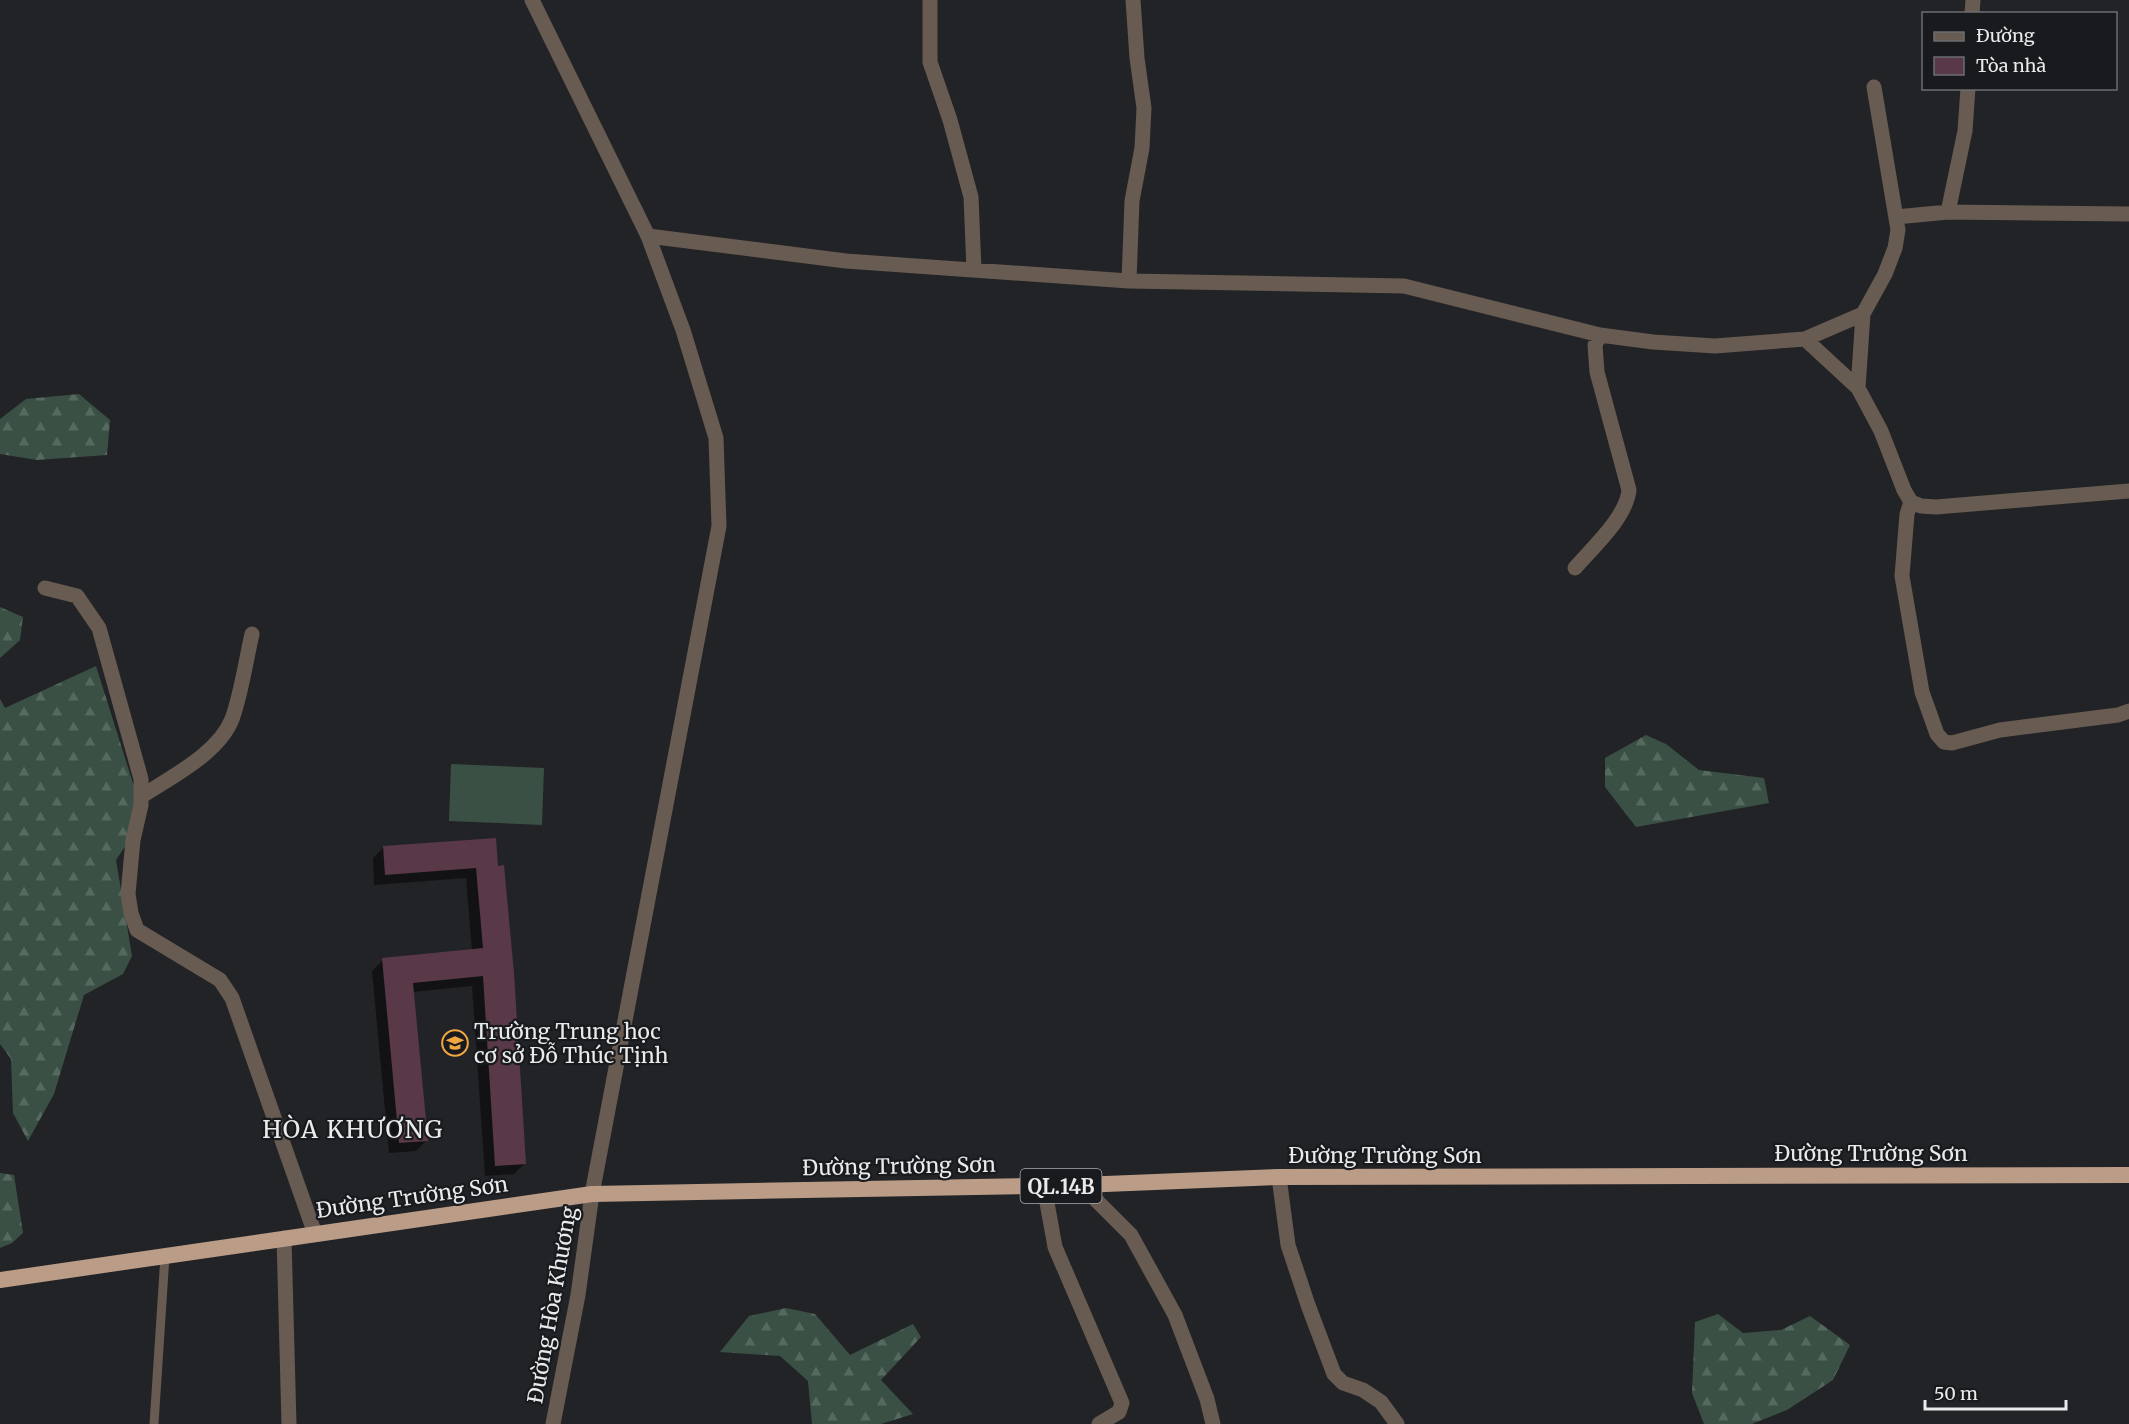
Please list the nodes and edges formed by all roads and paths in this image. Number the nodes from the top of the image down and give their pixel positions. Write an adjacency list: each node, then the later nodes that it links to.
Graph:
1 (930, 0): 10 (street)
2 (1132, 0): 11 (street)
3 (536, 2): 9 (street, Đường Hòa Khương)
4 (1874, 87): 8 (street)
5 (1968, 90): 6 (street)
6 (1948, 212): 7 (street); 8 (street)
7 (2129, 214)
8 (1896, 217): 12 (street)
9 (648, 236): 10 (street); 27 (street, Đường Hòa Khương)
10 (975, 270): 11 (street)
11 (1129, 280): 13 (street)
12 (1863, 314): 14 (street); 15 (street)
13 (1600, 335): 14 (street); 18 (street)
14 (1804, 339): 15 (street)
15 (1858, 388): 17 (street)
16 (2129, 491): 17 (street)
17 (1911, 502): 21 (street)
18 (1575, 568)
19 (45, 588): 22 (street)
20 (252, 634): 22 (street)
21 (2129, 711)
22 (142, 796): 28 (street)
23 (2129, 1174): 24 (highway, Đường Trường Sơn / QL.14B)
24 (1279, 1178): 25 (highway, Đường Trường Sơn / QL.14B); 37 (street)
25 (1081, 1185): 26 (highway, Đường Trường Sơn / QL.14B); 36 (street)
26 (1044, 1186): 27 (highway, Đường Trường Sơn / QL.14B); 35 (street)
27 (592, 1194): 28 (highway, Đường Trường Sơn / QL.14B); 34 (street, Đường Hòa Khương)
28 (315, 1234): 29 (highway, Đường Trường Sơn / QL.14B)
29 (284, 1238): 30 (highway, Đường Trường Sơn / QL.14B); 33 (street)
30 (165, 1256): 31 (highway, Đường Trường Sơn / QL.14B); 32 (lane)
31 (0, 1280)
32 (154, 1424)
33 (289, 1424)
34 (553, 1424)
35 (1099, 1424)
36 (1213, 1424)
37 (1397, 1424)

